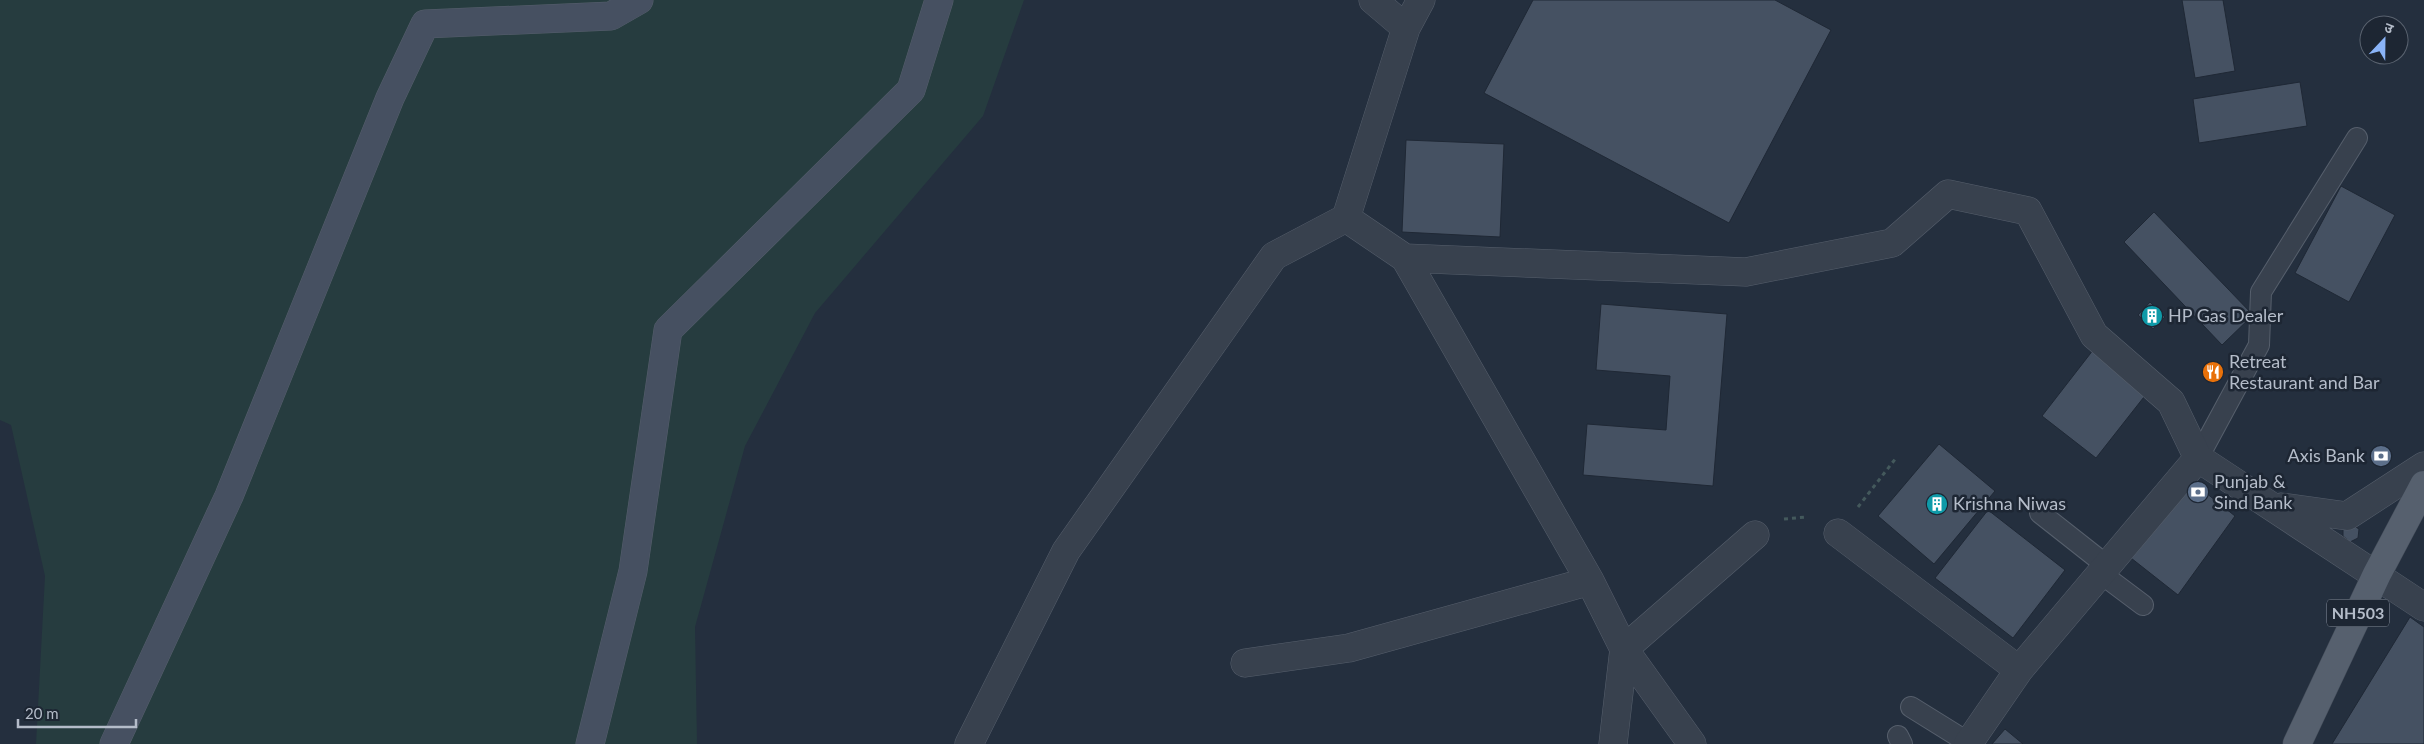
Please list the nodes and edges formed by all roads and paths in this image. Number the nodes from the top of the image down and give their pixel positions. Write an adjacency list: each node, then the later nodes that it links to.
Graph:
1 (639, 0): 27 (street)
2 (939, 0): 28 (street)
3 (1373, 0): 5 (street)
4 (1420, 0): 5 (street)
5 (1406, 28): 7 (street)
6 (2356, 138): 10 (lane)
7 (1346, 218): 8 (street); 29 (street)
8 (1405, 258): 10 (street); 19 (street)
9 (1896, 458): 15 (path)
10 (2198, 458): 13 (street); 17 (street)
11 (2424, 466): 13 (street)
12 (2424, 484): 18 (main road, NH503)
13 (2272, 506): 18 (street)
14 (2040, 513): 17 (lane)
15 (1838, 533): 16 (path); 24 (street)
16 (1755, 535): 22 (street)
17 (2103, 569): 20 (lane); 24 (street)
18 (2377, 574): 21 (street); 32 (main road, NH503)
19 (1590, 580): 22 (street); 23 (street)
20 (2143, 605)
21 (2424, 606)
22 (1624, 649): 30 (street); 31 (street)
23 (1245, 663)
24 (2019, 670): 26 (street)
25 (1911, 707): 26 (lane)
26 (1968, 743)
27 (114, 744)
28 (590, 744)
29 (969, 744)
30 (1614, 744)
31 (1692, 744)
32 (2297, 744)

